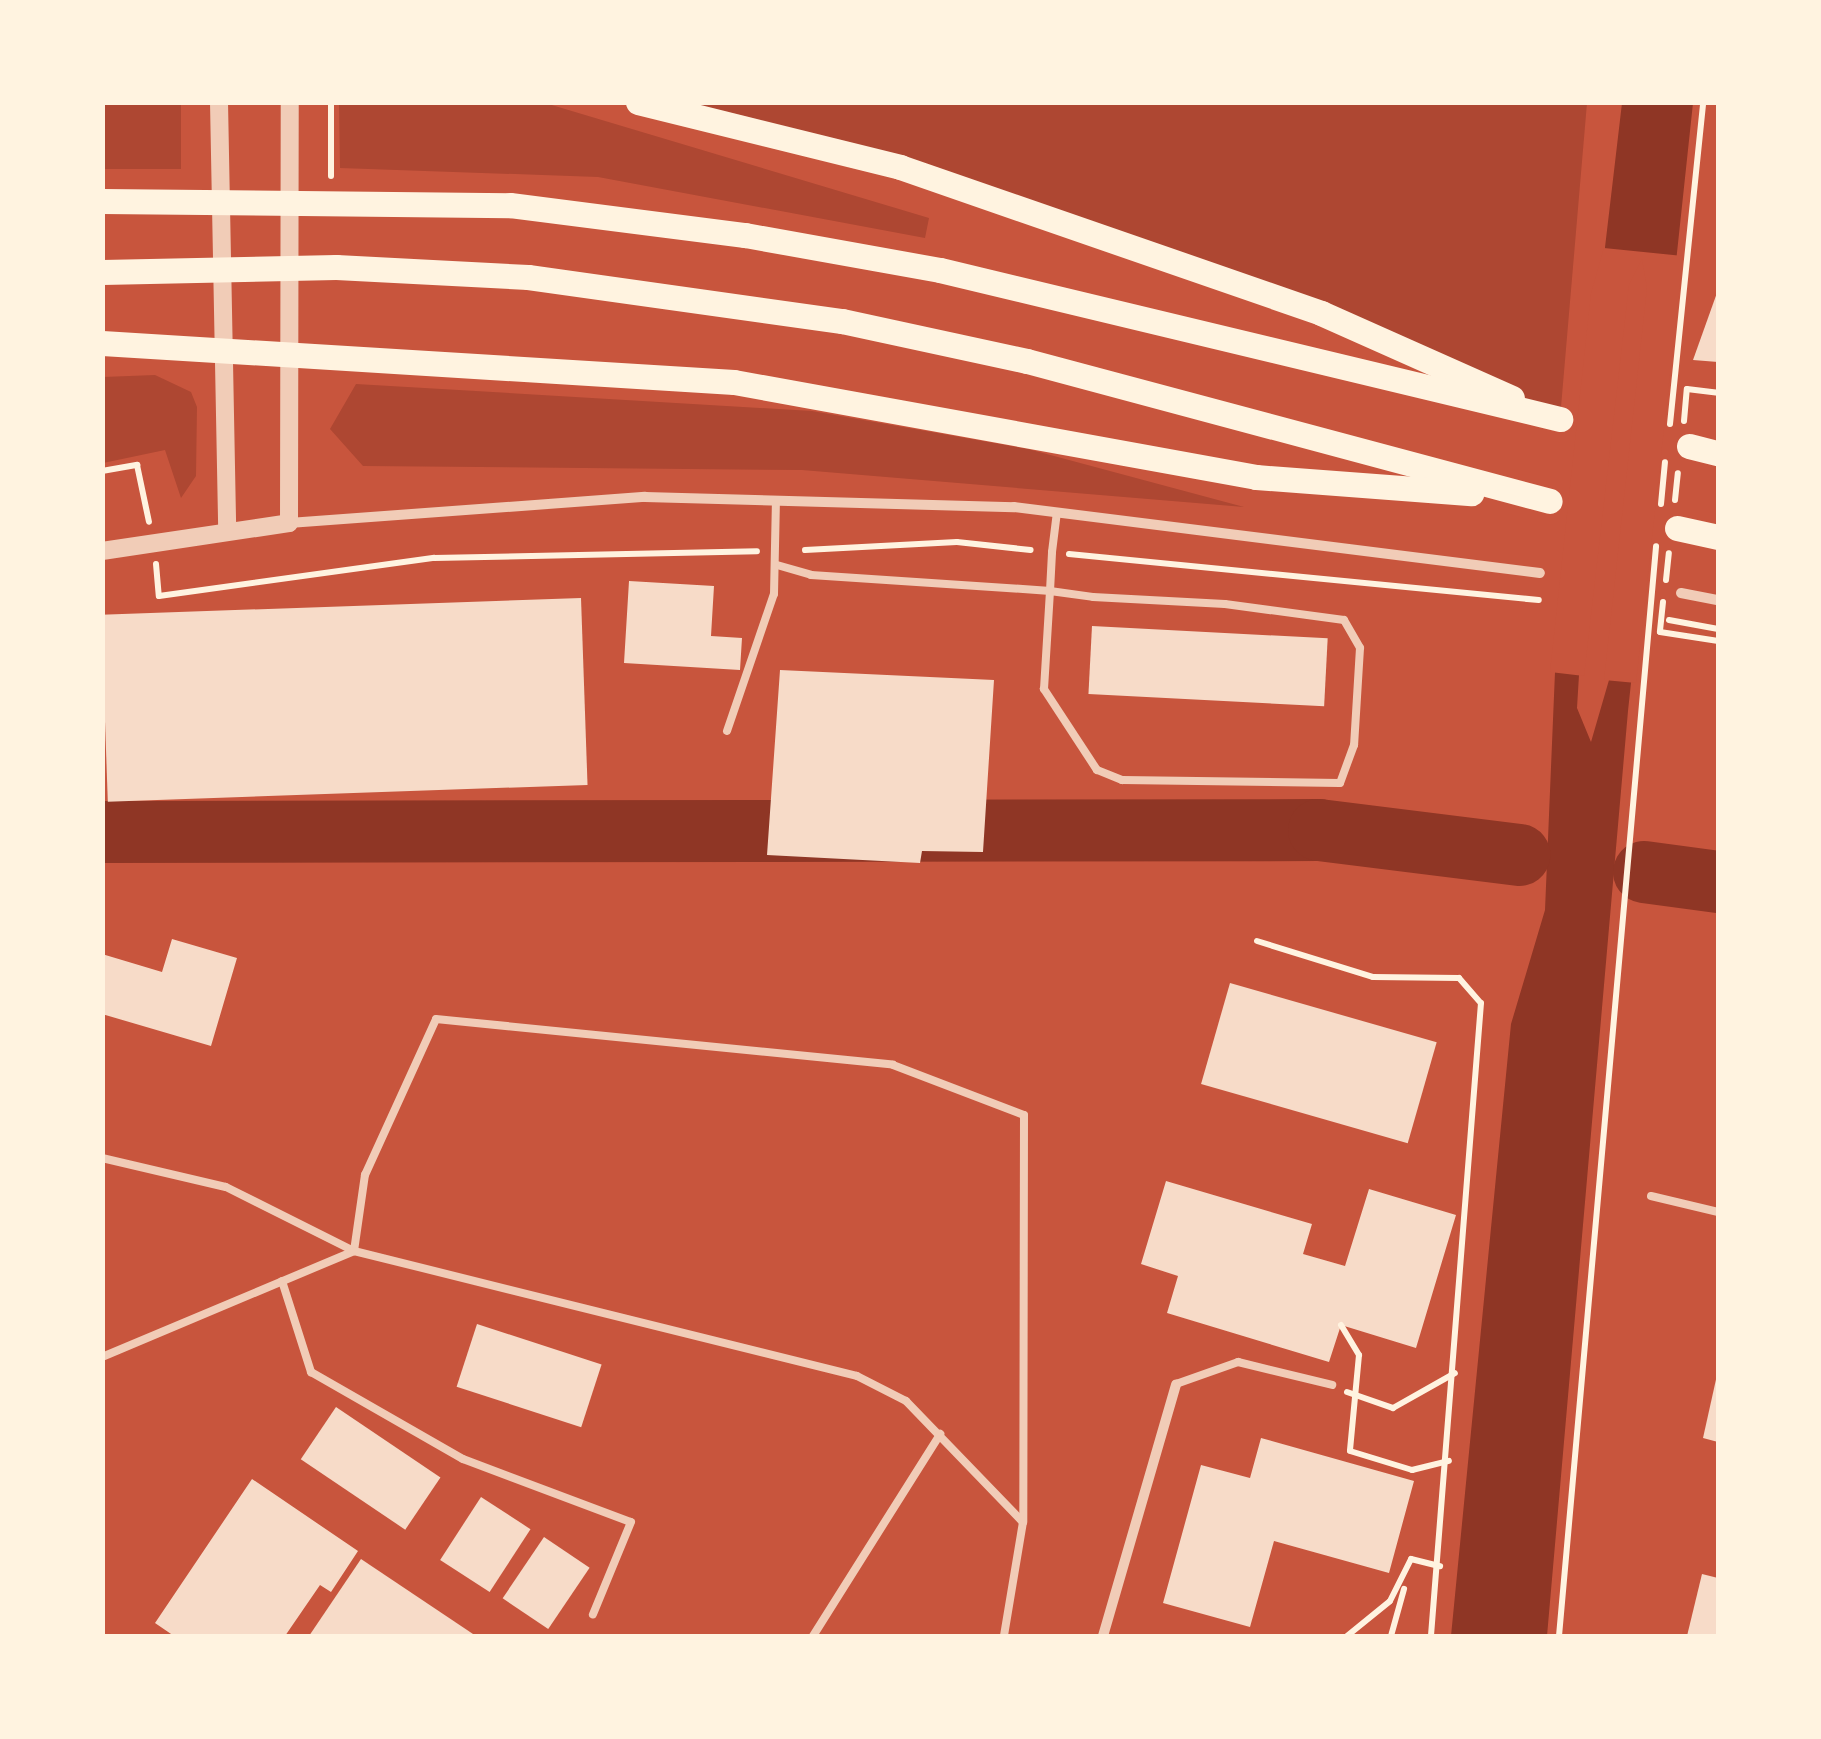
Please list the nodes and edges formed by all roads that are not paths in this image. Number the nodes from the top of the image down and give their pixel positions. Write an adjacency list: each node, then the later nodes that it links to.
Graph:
1 (218, 102): 7 (street)
2 (290, 102): 8 (street)
3 (638, 102): 4 (highway)
4 (102, 201)
5 (102, 272): 8 (highway)
6 (102, 343): 7 (highway)
7 (225, 344): 8 (highway); 15 (street)
8 (292, 348): 13 (street)
9 (1688, 446): 10 (highway)
10 (1718, 452)
11 (776, 500): 12 (street); 13 (street); 18 (lane)
12 (1057, 512): 19 (street); 20 (lane)
13 (288, 523): 15 (street)
14 (1677, 528): 16 (highway)
15 (227, 529): 17 (street)
16 (1718, 537)
17 (102, 551)
18 (778, 565): 20 (lane); 23 (lane)
19 (1540, 573)
20 (1050, 590): 20 (lane)
21 (1681, 593): 22 (street)
22 (1718, 600)
23 (727, 730)
24 (102, 1158): 27 (lane)
25 (1651, 1196): 26 (lane)
26 (1718, 1212)
27 (354, 1251): 28 (lane); 32 (lane); 33 (lane)
28 (282, 1281): 29 (lane); 34 (lane)
29 (102, 1356)
30 (1176, 1384): 31 (lane); 37 (street)
31 (1332, 1385)
32 (940, 1434): 33 (lane); 35 (lane)
33 (1023, 1522): 36 (lane)
34 (593, 1614)
35 (813, 1636)
36 (1004, 1636)
37 (1102, 1636)

